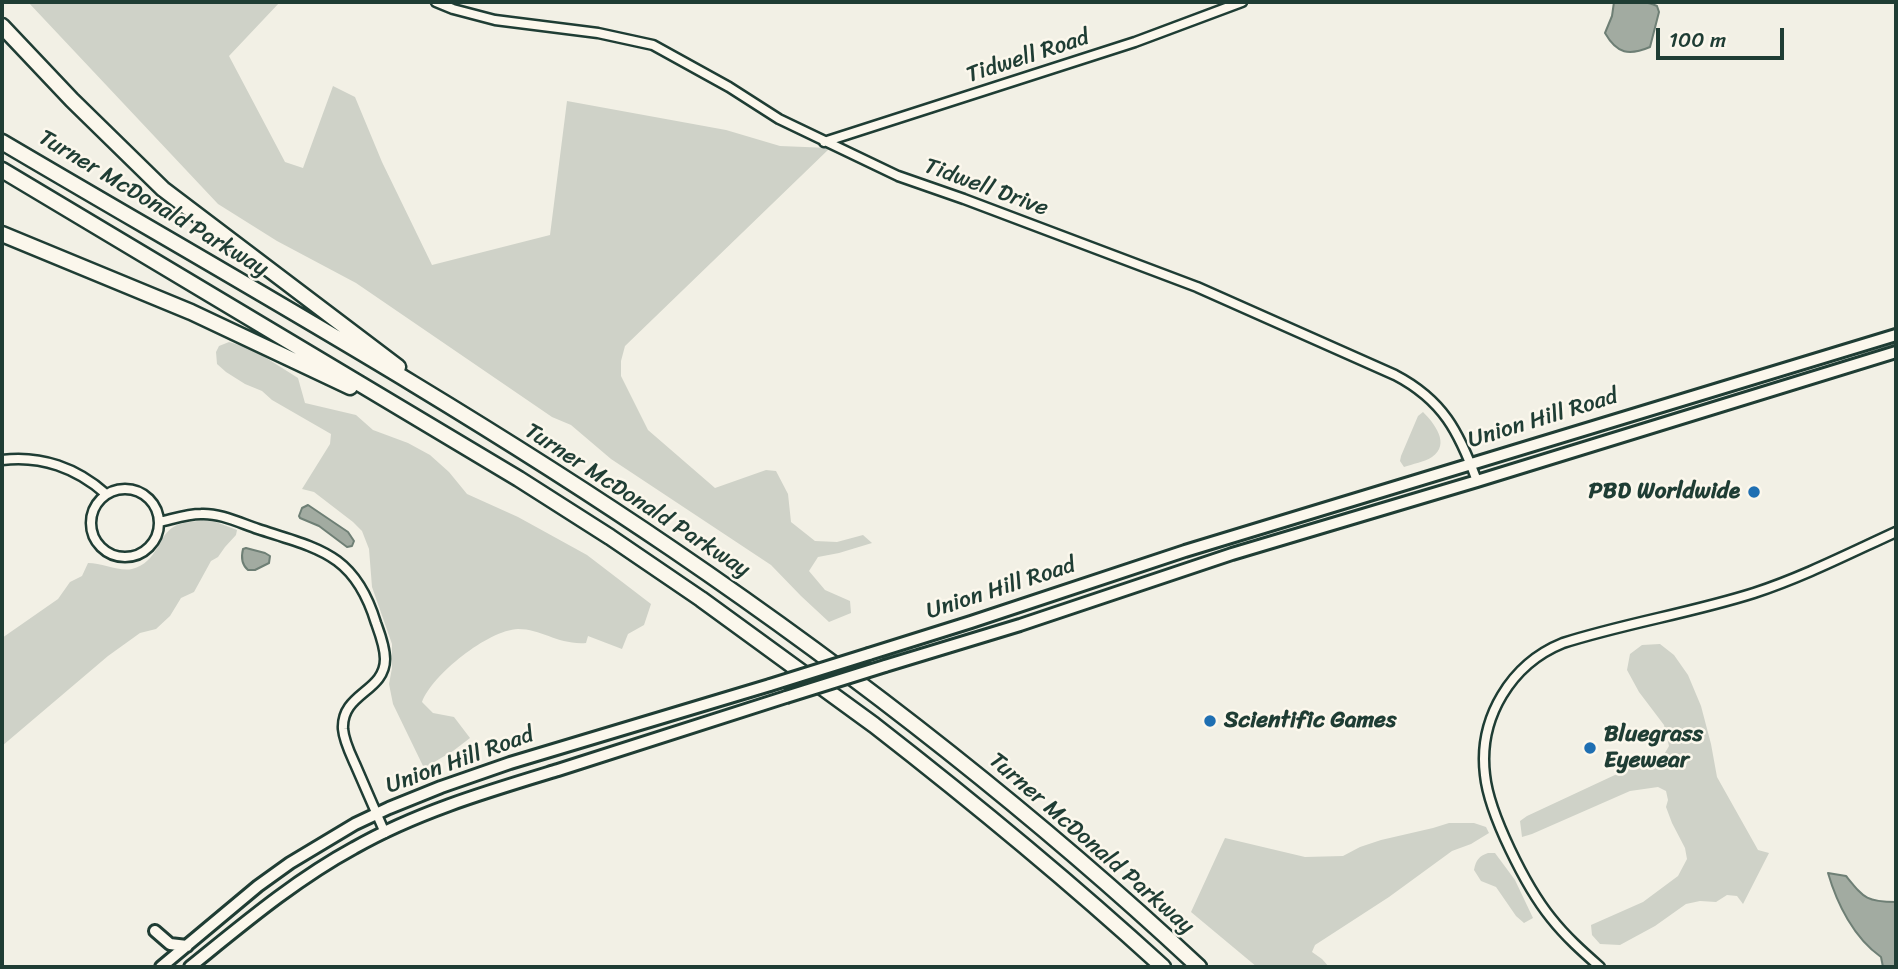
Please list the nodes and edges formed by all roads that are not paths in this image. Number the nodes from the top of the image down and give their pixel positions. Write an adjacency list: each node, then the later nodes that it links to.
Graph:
1 (436, 2): 5 (street, Tidwell Drive)
2 (1242, 2): 5 (street, Tidwell Road)
3 (2, 26): 10 (highway)
4 (2, 142): 10 (highway, Turner McDonald Parkway)
5 (824, 142): 13 (street, Tidwell Drive)
6 (2, 170): 11 (highway, Turner McDonald Parkway)
7 (2, 234): 11 (highway)
8 (1896, 335): 13 (street, Union Hill Road)
9 (1896, 352): 14 (street, Union Hill Road)
10 (453, 408): 24 (highway, Turner McDonald Parkway)
11 (426, 422): 23 (highway, Turner McDonald Parkway)
12 (2, 460): 15 (street)
13 (1470, 463): 14 (street, Tidwell Drive); 18 (street, Union Hill Road, bridge)
14 (1477, 481): 19 (street, Union Hill Road, bridge)
15 (106, 494): 16 (street); 16 (street)
16 (159, 522): 18 (street)
17 (1896, 532): 25 (street)
18 (377, 814): 19 (street); 20 (street, Union Hill Road)
19 (385, 833): 22 (street, Union Hill Road)
20 (187, 946): 21 (street, Union Hill Road); 21 (street)
21 (162, 966)
22 (190, 967)
23 (1163, 967)
24 (1199, 967)
25 (1600, 967)

